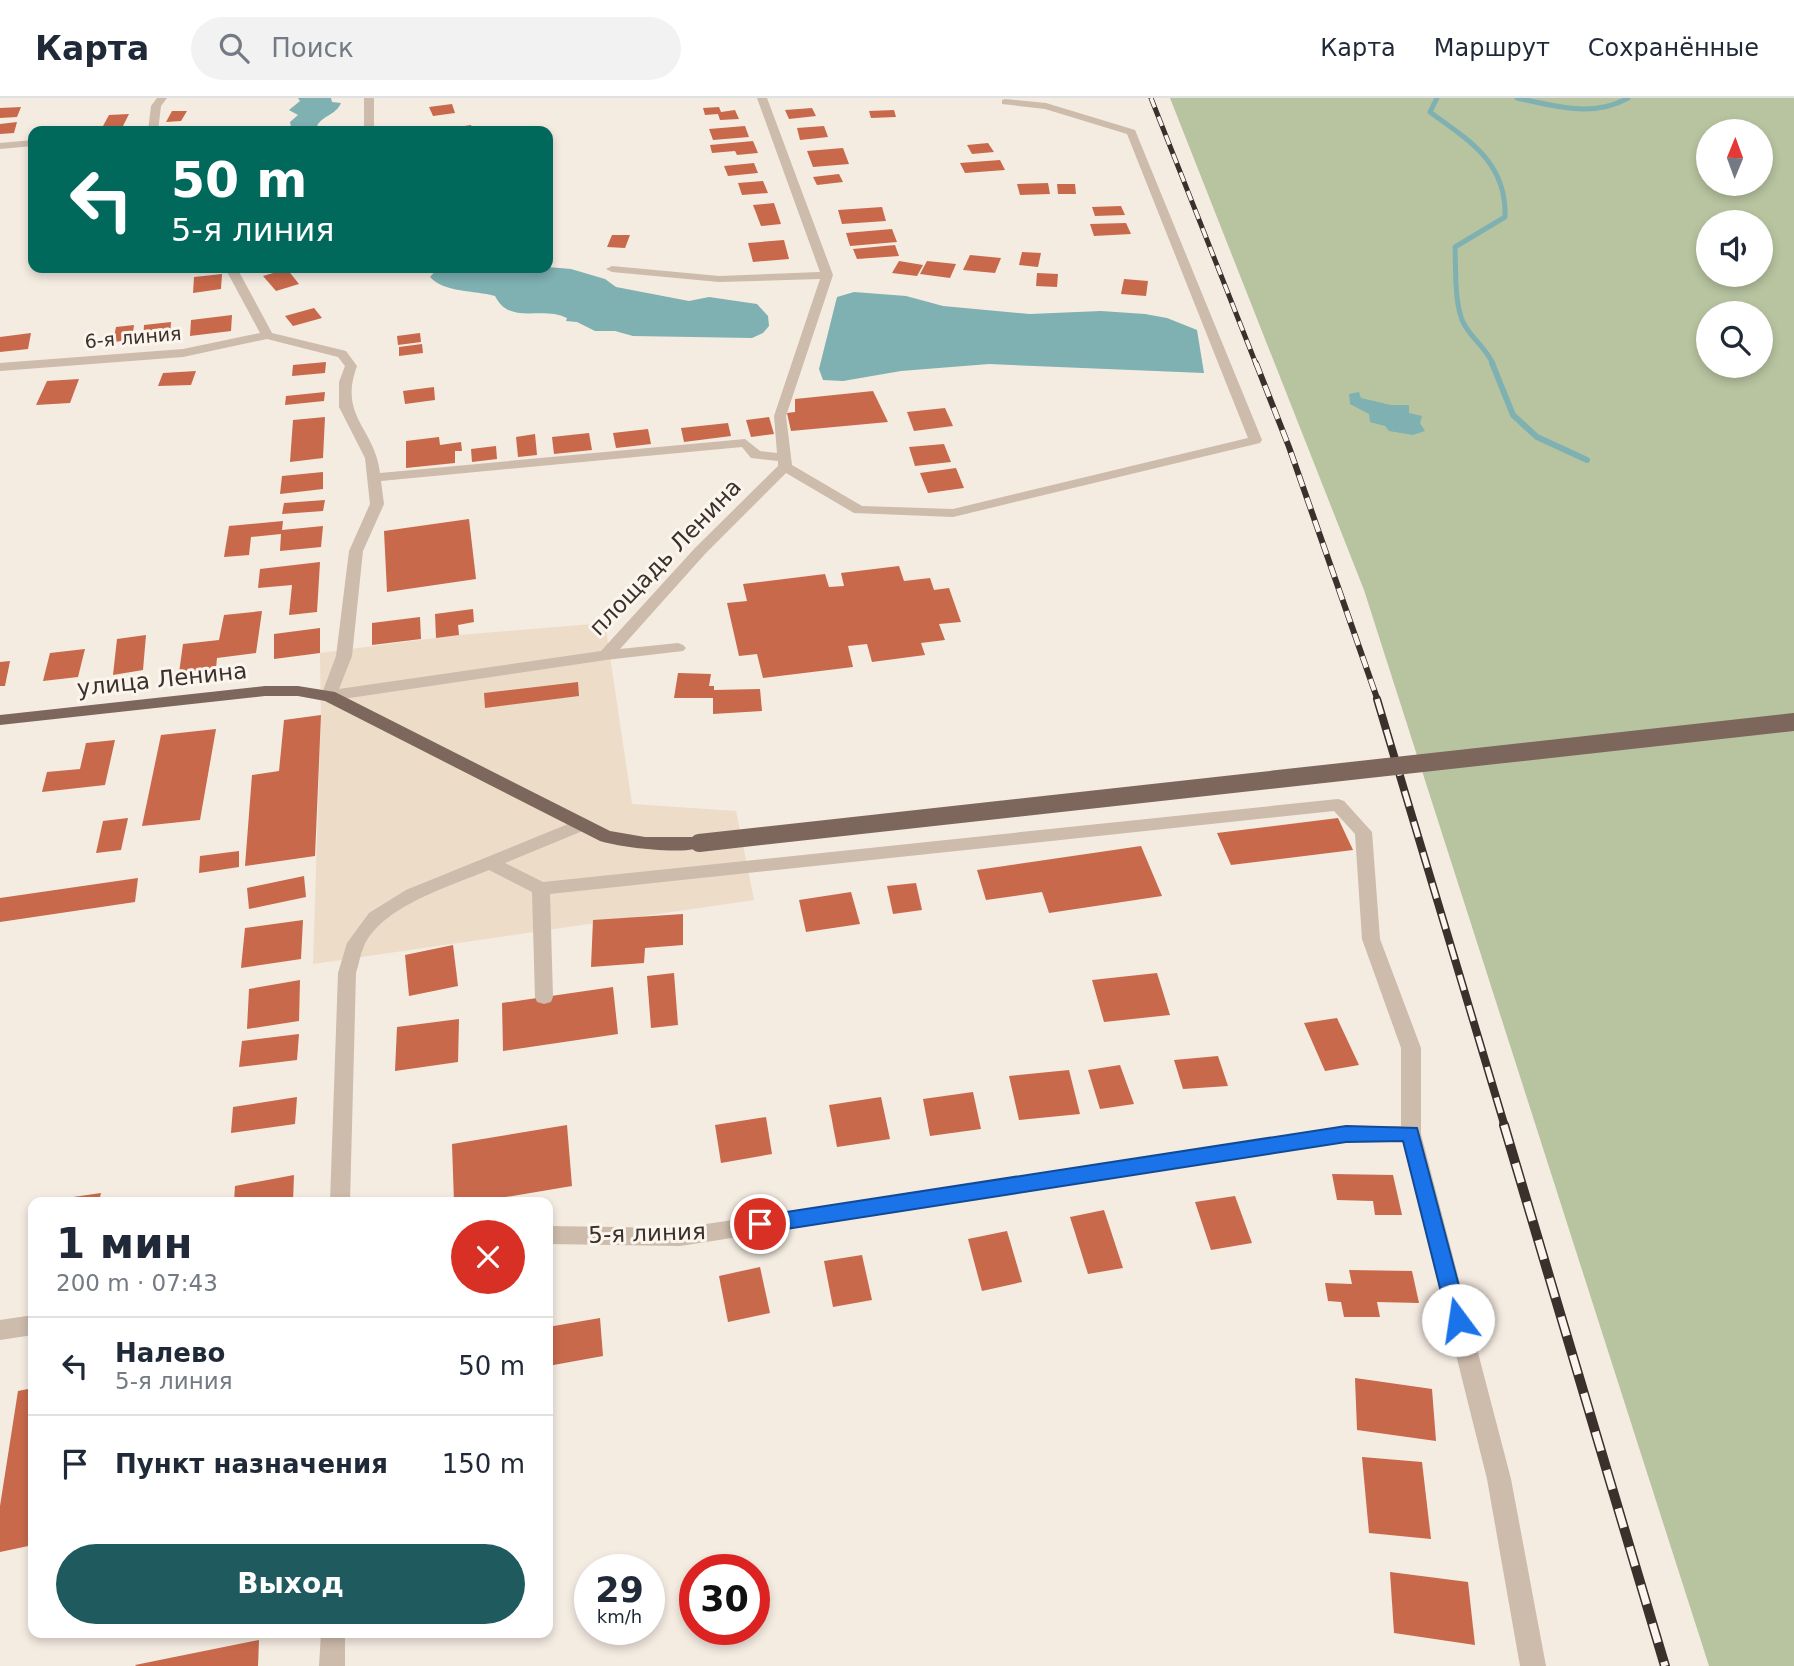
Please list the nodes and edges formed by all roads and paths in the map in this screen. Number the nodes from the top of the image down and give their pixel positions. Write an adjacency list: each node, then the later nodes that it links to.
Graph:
1 (162, 98): 5 (street)
2 (369, 98): 6 (street)
3 (762, 98): 11 (street)
4 (1005, 102): 14 (street)
5 (154, 126)
6 (369, 126)
7 (28, 143): 8 (street)
8 (0, 146)
9 (612, 269): 11 (street)
10 (234, 273): 12 (street)
11 (827, 275): 14 (street)
12 (267, 335): 13 (street, 6-я линия); 15 (street)
13 (0, 367)
14 (785, 462): 15 (street, площадь Ленина); 17 (street, площадь Ленина)
15 (373, 478): 18 (street)
16 (678, 648): 17 (street)
17 (606, 654): 18 (street, площадь Ленина)
18 (329, 696): 19 (main road, улица Ленина); 21 (main road, улица Ленина)
19 (0, 720)
20 (1794, 722): 21 (main road, улица Ленина, bridge)
21 (579, 826): 22 (street)
22 (490, 863): 23 (street); 26 (street)
23 (541, 889): 24 (street); 25 (street)
24 (544, 998)
25 (1410, 1134): 27 (street, 5-я линия); 32 (street)
26 (340, 1197)
27 (553, 1235)
28 (28, 1326): 29 (street)
29 (0, 1330)
30 (333, 1638): 31 (street)
31 (332, 1666)
32 (1533, 1666)

